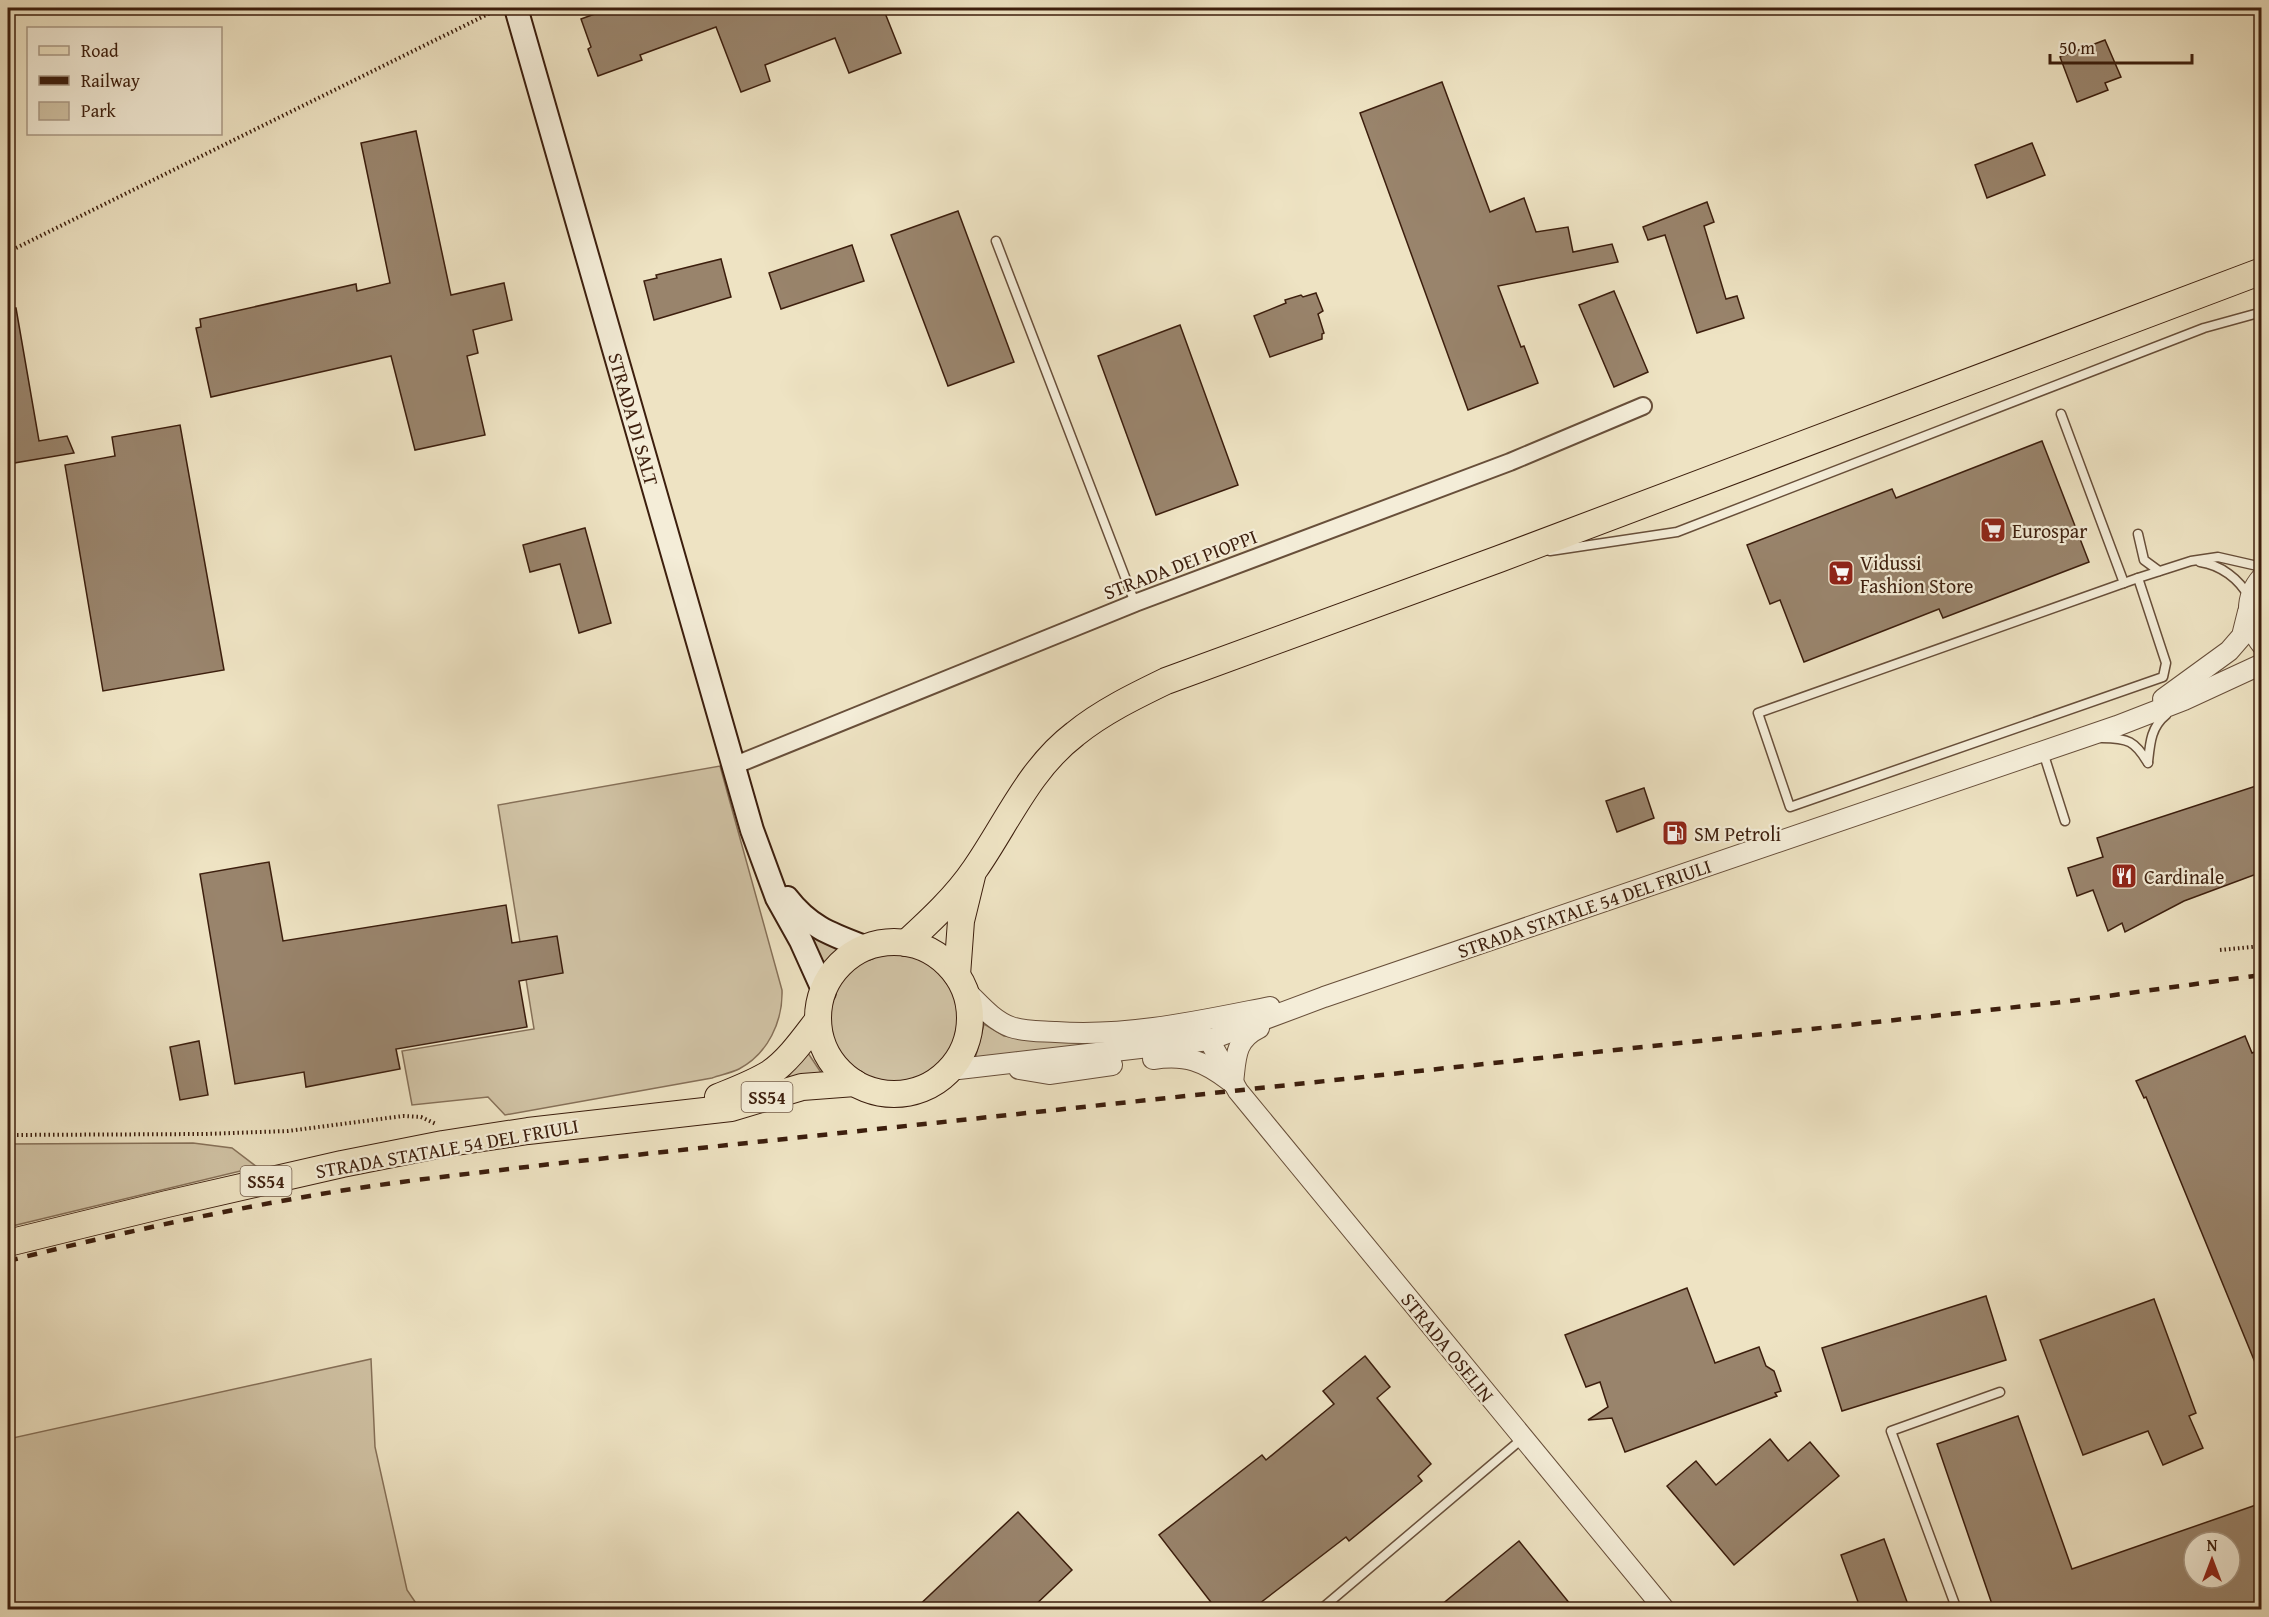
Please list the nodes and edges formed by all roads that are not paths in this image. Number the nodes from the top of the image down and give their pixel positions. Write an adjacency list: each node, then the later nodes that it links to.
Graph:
1 (516, 8): 23 (main road, STRADA DI SALT)
2 (996, 242): 15 (lane)
3 (2262, 271): 8 (main road)
4 (2262, 312): 8 (lane)
5 (1643, 406): 15 (street, STRADA DEI PIOPPI)
6 (2061, 414): 14 (lane)
7 (2138, 534): 11 (lane)
8 (1499, 559): 26 (main road)
9 (2191, 561): 10 (lane); 11 (lane); 16 (lane)
10 (2262, 567)
11 (2159, 571): 13 (lane)
12 (2262, 577): 16 (street, STRADA STATALE 54 DEL FRIULI / SS54)
13 (2138, 578): 14 (lane); 14 (lane)
14 (2124, 583)
15 (1135, 603): 23 (street, STRADA DEI PIOPPI)
16 (2249, 606): 17 (street); 20 (street, STRADA STATALE 54 DEL FRIULI / SS54)
17 (2262, 645)
18 (2262, 664): 19 (street, STRADA STATALE 54 DEL FRIULI / SS54)
19 (2184, 700): 20 (street, STRADA STATALE 54 DEL FRIULI / SS54); 21 (lane)
20 (2117, 726): 21 (street, STRADA STATALE 54 DEL FRIULI / SS54)
21 (2081, 738): 22 (street, STRADA STATALE 54 DEL FRIULI / SS54)
22 (2043, 751): 24 (lane); 31 (street, STRADA STATALE 54 DEL FRIULI / SS54)
23 (733, 766): 25 (main road, STRADA DI SALT)
24 (2065, 821)
25 (753, 830): 28 (main road); 30 (main road)
26 (974, 870): 27 (main road); 29 (main road)
27 (906, 943): 28 (main road, STRADA STATALE 54 DEL FRIULI / SS54); 29 (main road, STRADA STATALE 54 DEL FRIULI / SS54)
28 (867, 948): 30 (main road, STRADA STATALE 54 DEL FRIULI / SS54)
29 (961, 983): 33 (street, STRADA STATALE 54 DEL FRIULI / SS54); 36 (main road, STRADA STATALE 54 DEL FRIULI / SS54)
30 (824, 992): 32 (main road, STRADA STATALE 54 DEL FRIULI / SS54)
31 (1324, 997): 33 (street, STRADA STATALE 54 DEL FRIULI / SS54); 34 (street, STRADA STATALE 54 DEL FRIULI / SS54); 38 (street, STRADA STATALE 54 DEL FRIULI)
32 (819, 1020): 37 (main road, STRADA STATALE 54 DEL FRIULI / SS54); 39 (main road, STRADA STATALE 54 DEL FRIULI / SS54)
33 (1159, 1028): 34 (street)
34 (1209, 1040): 35 (street, STRADA STATALE 54 DEL FRIULI / SS54); 38 (street)
35 (999, 1064): 36 (street, STRADA STATALE 54 DEL FRIULI / SS54); 38 (street, STRADA STATALE 54 DEL FRIULI / SS54)
36 (950, 1070): 37 (main road, STRADA STATALE 54 DEL FRIULI / SS54)
37 (855, 1083): 39 (main road, STRADA STATALE 54 DEL FRIULI / SS54)
38 (1233, 1083): 42 (street, STRADA OSELIN)
39 (679, 1113): 40 (main road, STRADA STATALE 54 DEL FRIULI / SS54)
40 (8, 1243)
41 (2000, 1392): 45 (lane)
42 (1523, 1438): 43 (lane); 44 (street, STRADA OSELIN)
43 (1320, 1610)
44 (1665, 1610)
45 (1957, 1610)

